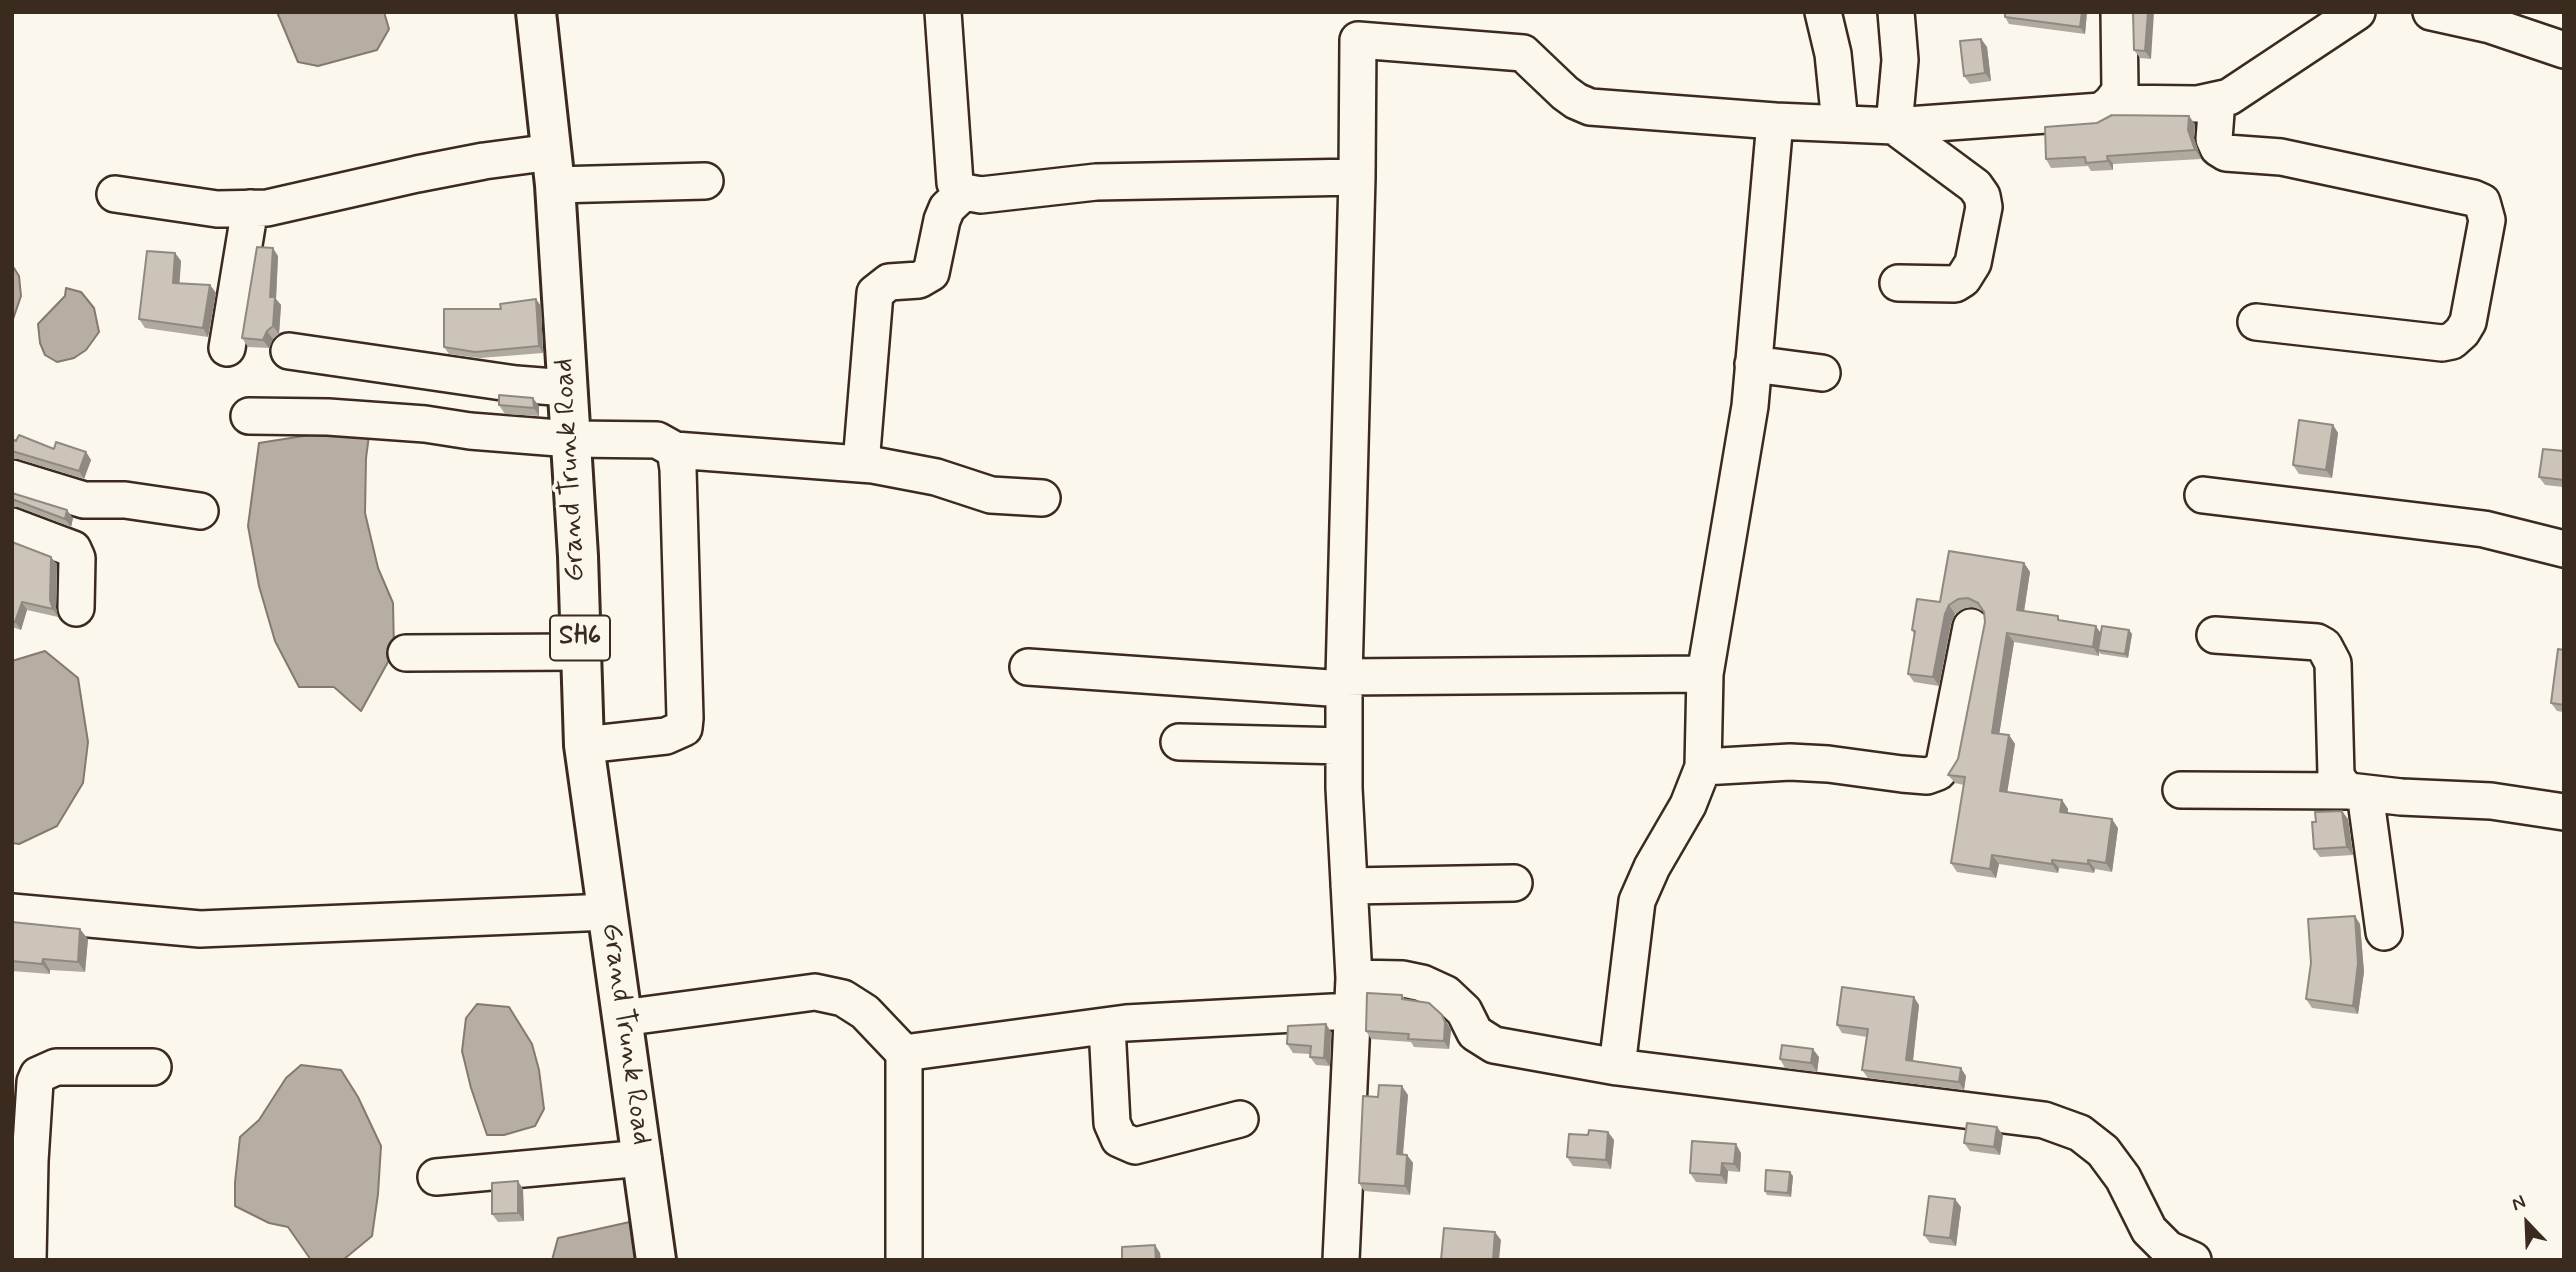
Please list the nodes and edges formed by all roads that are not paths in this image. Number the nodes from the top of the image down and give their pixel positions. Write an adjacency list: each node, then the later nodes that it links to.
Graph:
1 (536, 12): 15 (main road, Grand Trunk Road / SH6)
2 (1823, 12): 13 (street)
3 (1896, 12): 14 (street)
4 (2119, 12): 11 (street)
5 (2357, 12): 10 (street)
6 (2431, 12): 9 (street)
7 (954, 19): 18 (street)
8 (1357, 26): 12 (street); 16 (street)
9 (2564, 50)
10 (2217, 100): 11 (street); 22 (street)
11 (2111, 103): 14 (street)
12 (1775, 121): 13 (street); 25 (street)
13 (1840, 123): 14 (street)
14 (1894, 126): 21 (street)
15 (553, 168): 17 (street); 20 (street); 27 (main road, Grand Trunk Road / SH6)
16 (1357, 177): 18 (street); 45 (street)
17 (705, 181)
18 (964, 192): 31 (street)
19 (115, 194): 20 (street)
20 (250, 208): 23 (street)
21 (1898, 283)
22 (2256, 322)
23 (227, 348)
24 (289, 351): 27 (street)
25 (1753, 364): 26 (street); 44 (street)
26 (1822, 373)
27 (566, 388): 29 (main road, Grand Trunk Road / SH6)
28 (249, 416): 29 (street)
29 (571, 439): 30 (street); 42 (main road, Grand Trunk Road / SH6)
30 (675, 450): 31 (street); 47 (street)
31 (861, 464): 34 (street)
32 (12, 478): 35 (street)
33 (2203, 495): 37 (street)
34 (1042, 498)
35 (200, 511)
36 (12, 526): 38 (street)
37 (2564, 549)
38 (76, 608)
39 (1970, 627): 49 (street)
40 (2215, 635): 51 (street)
41 (406, 653): 42 (street)
42 (581, 653): 47 (main road, Grand Trunk Road / SH6)
43 (1028, 667): 45 (street)
44 (1705, 674): 45 (street); 49 (street)
45 (1344, 683): 48 (street)
46 (1179, 742): 48 (street)
47 (584, 745): 56 (main road, Grand Trunk Road / SH6)
48 (1344, 746): 54 (street)
49 (1703, 767): 63 (street)
50 (2180, 790): 51 (street)
51 (2357, 792): 52 (street); 57 (street)
52 (2564, 811)
53 (1514, 883): 54 (street)
54 (1349, 886): 58 (street)
55 (12, 912): 56 (street)
56 (608, 912): 59 (main road, Grand Trunk Road / SH6)
57 (2384, 932)
58 (1352, 995): 60 (street); 63 (street); 71 (street)
59 (622, 1018): 61 (street); 66 (main road, Grand Trunk Road / SH6)
60 (1107, 1026): 61 (street); 64 (street)
61 (904, 1054): 70 (street)
62 (153, 1067): 65 (street)
63 (1617, 1068): 72 (street)
64 (1241, 1119)
65 (22, 1136): 68 (street)
66 (643, 1158): 67 (street); 69 (main road, Grand Trunk Road / SH6)
67 (436, 1177)
68 (28, 1260)
69 (656, 1260)
70 (904, 1260)
71 (1341, 1260)
72 (2193, 1260)

